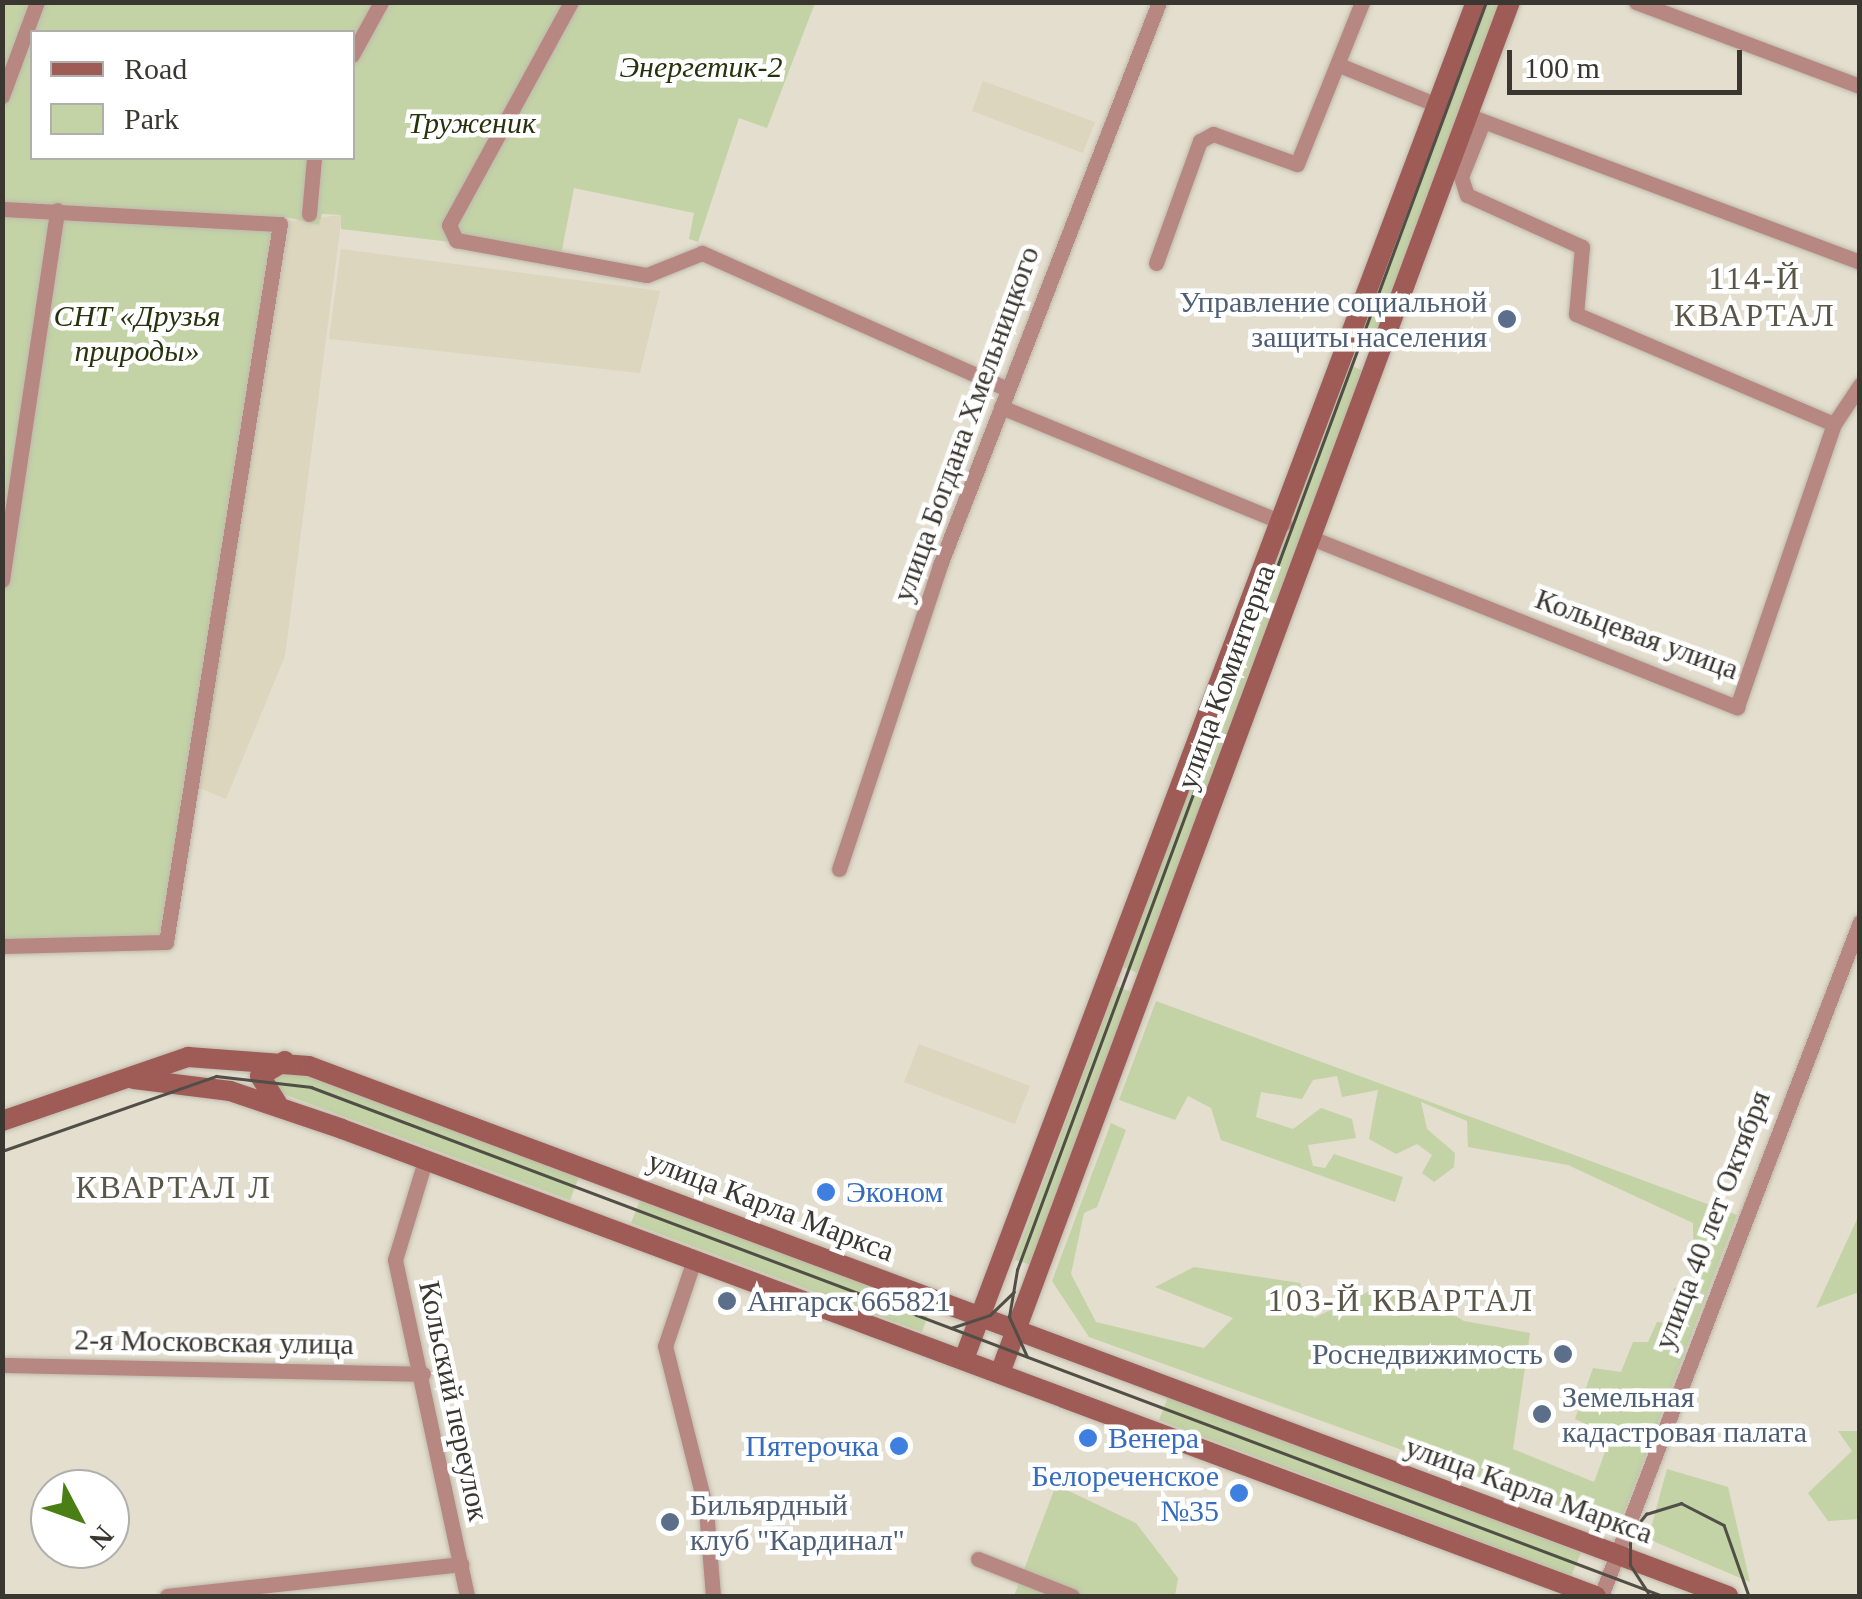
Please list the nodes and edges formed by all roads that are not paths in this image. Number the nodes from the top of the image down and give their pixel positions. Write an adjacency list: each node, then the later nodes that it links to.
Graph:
1 (37, 2): 10 (street)
2 (380, 2): 9 (street)
3 (570, 2): 23 (street)
4 (1159, 2): 23 (street, улица Богдана Хмельницкого)
5 (1362, 2): 11 (street)
6 (1476, 2): 14 (street, улица Коминтерна)
7 (1510, 2): 15 (street, улица Коминтерна)
8 (1636, 2): 12 (street)
9 (355, 48)
10 (17, 57): 13 (street)
11 (1339, 65): 14 (street); 20 (street)
12 (1860, 86)
13 (2, 96)
14 (1438, 104): 26 (street, улица Коминтерна)
15 (1476, 119): 21 (street); 25 (street); 27 (street, улица Коминтерна)
16 (314, 160): 19 (street)
17 (2, 209): 18 (street)
18 (57, 210): 28 (street); 31 (street)
19 (309, 214)
20 (1156, 262)
21 (1860, 262)
22 (1860, 384): 25 (street, Кольцевая улица)
23 (1008, 389): 24 (street, улица Богдана Хмельницкого)
24 (1001, 408): 26 (street); 29 (street, улица Богдана Хмельницкого)
25 (1834, 424): 27 (street, Кольцевая улица)
26 (1284, 523): 38 (street, улица Коминтерна)
27 (1309, 537): 39 (street, улица Коминтерна)
28 (2, 580)
29 (839, 870)
30 (1860, 922): 44 (street, улица 40 лет Октября)
31 (2, 946)
32 (287, 1061): 33 (street, улица Карла Маркса); 34 (street); 38 (street, улица Карла Маркса)
33 (122, 1079): 34 (street, улица Карла Маркса); 35 (street, улица Карла Маркса)
34 (295, 1113): 36 (street, улица Карла Маркса)
35 (2, 1121)
36 (425, 1161): 37 (street, улица Карла Маркса); 43 (street, Кольский переулок)
37 (694, 1260): 40 (street, улица Карла Маркса); 49 (street)
38 (980, 1317): 39 (street, улица Карла Маркса); 40 (street, улица Коминтерна)
39 (1017, 1332): 42 (street, улица Коминтерна); 44 (street, улица Карла Маркса)
40 (964, 1360): 42 (street, улица Карла Маркса)
41 (2, 1365): 43 (street, 2-я Московская улица)
42 (1000, 1373): 51 (street, улица Карла Маркса)
43 (423, 1374): 46 (street, Кольский переулок)
44 (1617, 1553): 51 (street, улица 40 лет Октября); 52 (street, улица Карла Маркса)
45 (978, 1560): 50 (street)
46 (461, 1564): 47 (street); 48 (street, Кольский переулок)
47 (167, 1596)
48 (466, 1596)
49 (713, 1596)
50 (1072, 1596)
51 (1599, 1596)
52 (1728, 1596)

